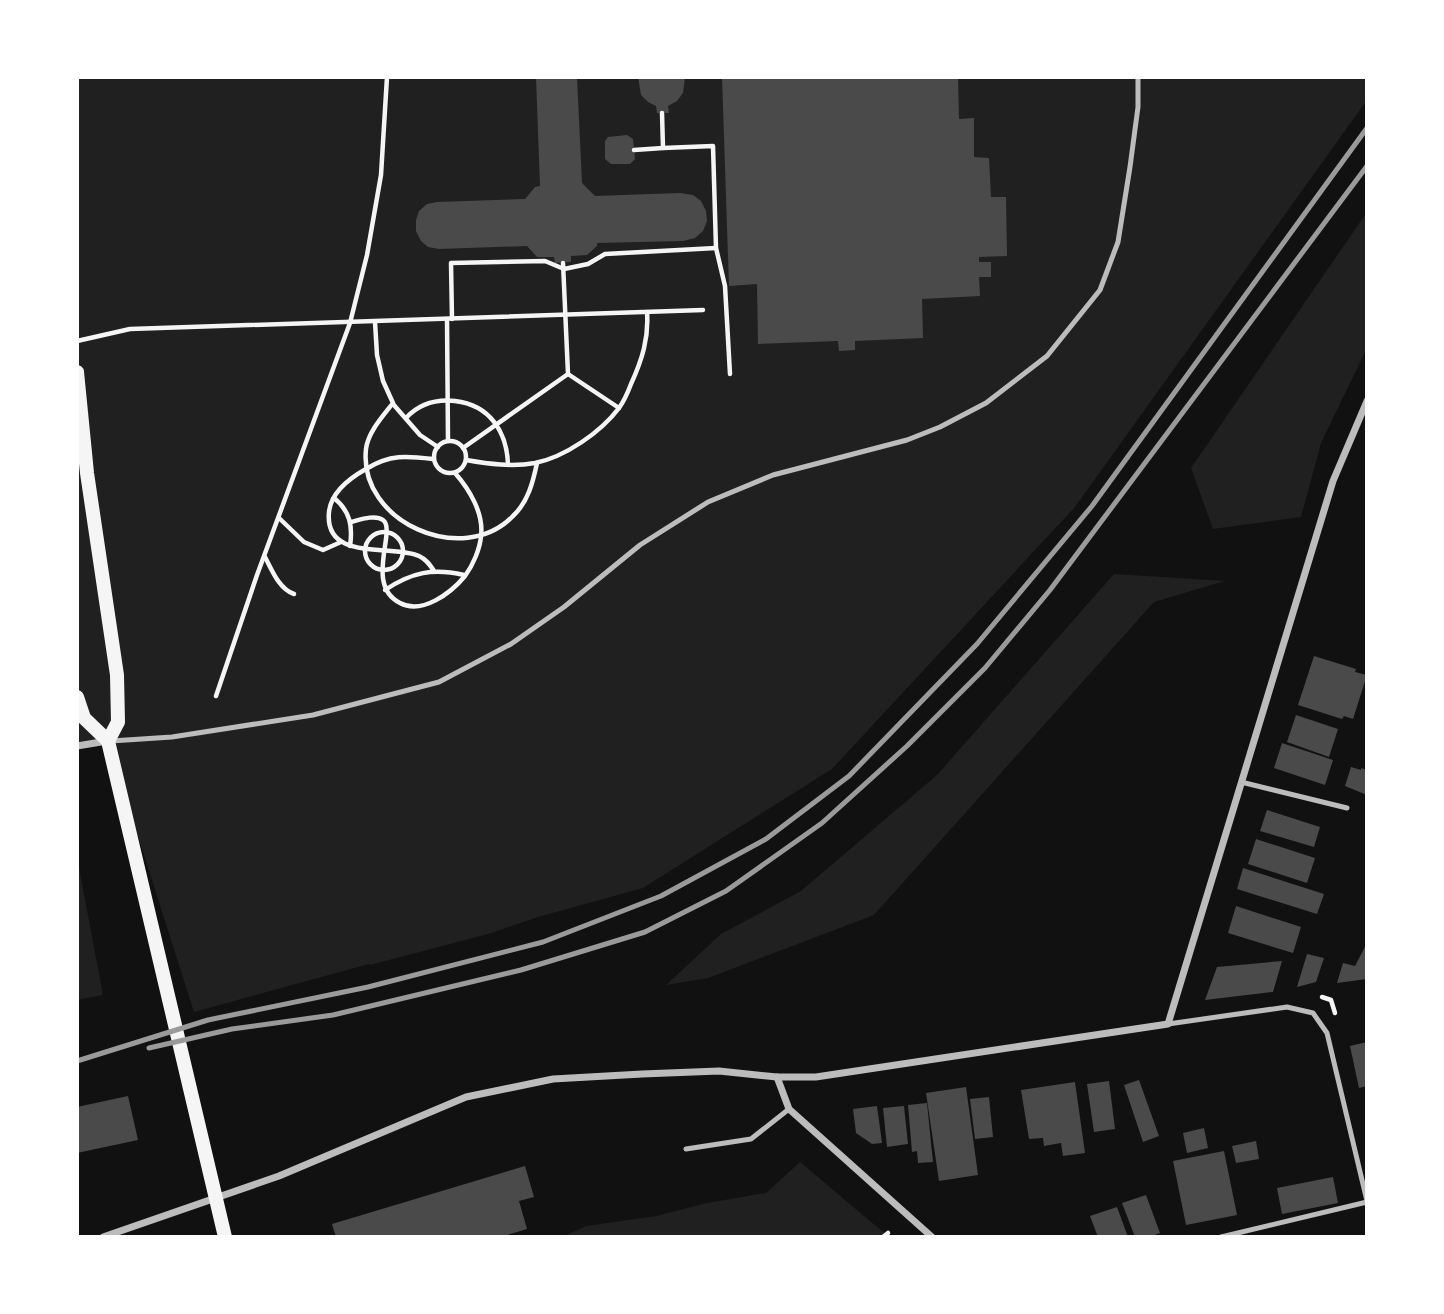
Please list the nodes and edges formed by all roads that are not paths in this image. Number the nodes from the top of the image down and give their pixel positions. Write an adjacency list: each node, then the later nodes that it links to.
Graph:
1 (1138, 77): 5 (lane)
2 (77, 372): 5 (main road)
3 (1367, 401): 7 (street)
4 (77, 697): 5 (main road)
5 (108, 741): 6 (street); 15 (main road)
6 (77, 746)
7 (1241, 782): 8 (lane); 9 (street)
8 (1347, 808)
9 (1168, 1024): 10 (street); 13 (lane)
10 (777, 1077): 11 (street); 14 (street)
11 (789, 1109): 12 (lane); 16 (street)
12 (686, 1149)
13 (1367, 1201): 17 (lane)
14 (103, 1237)
15 (225, 1237)
16 (932, 1237)
17 (1221, 1237)

